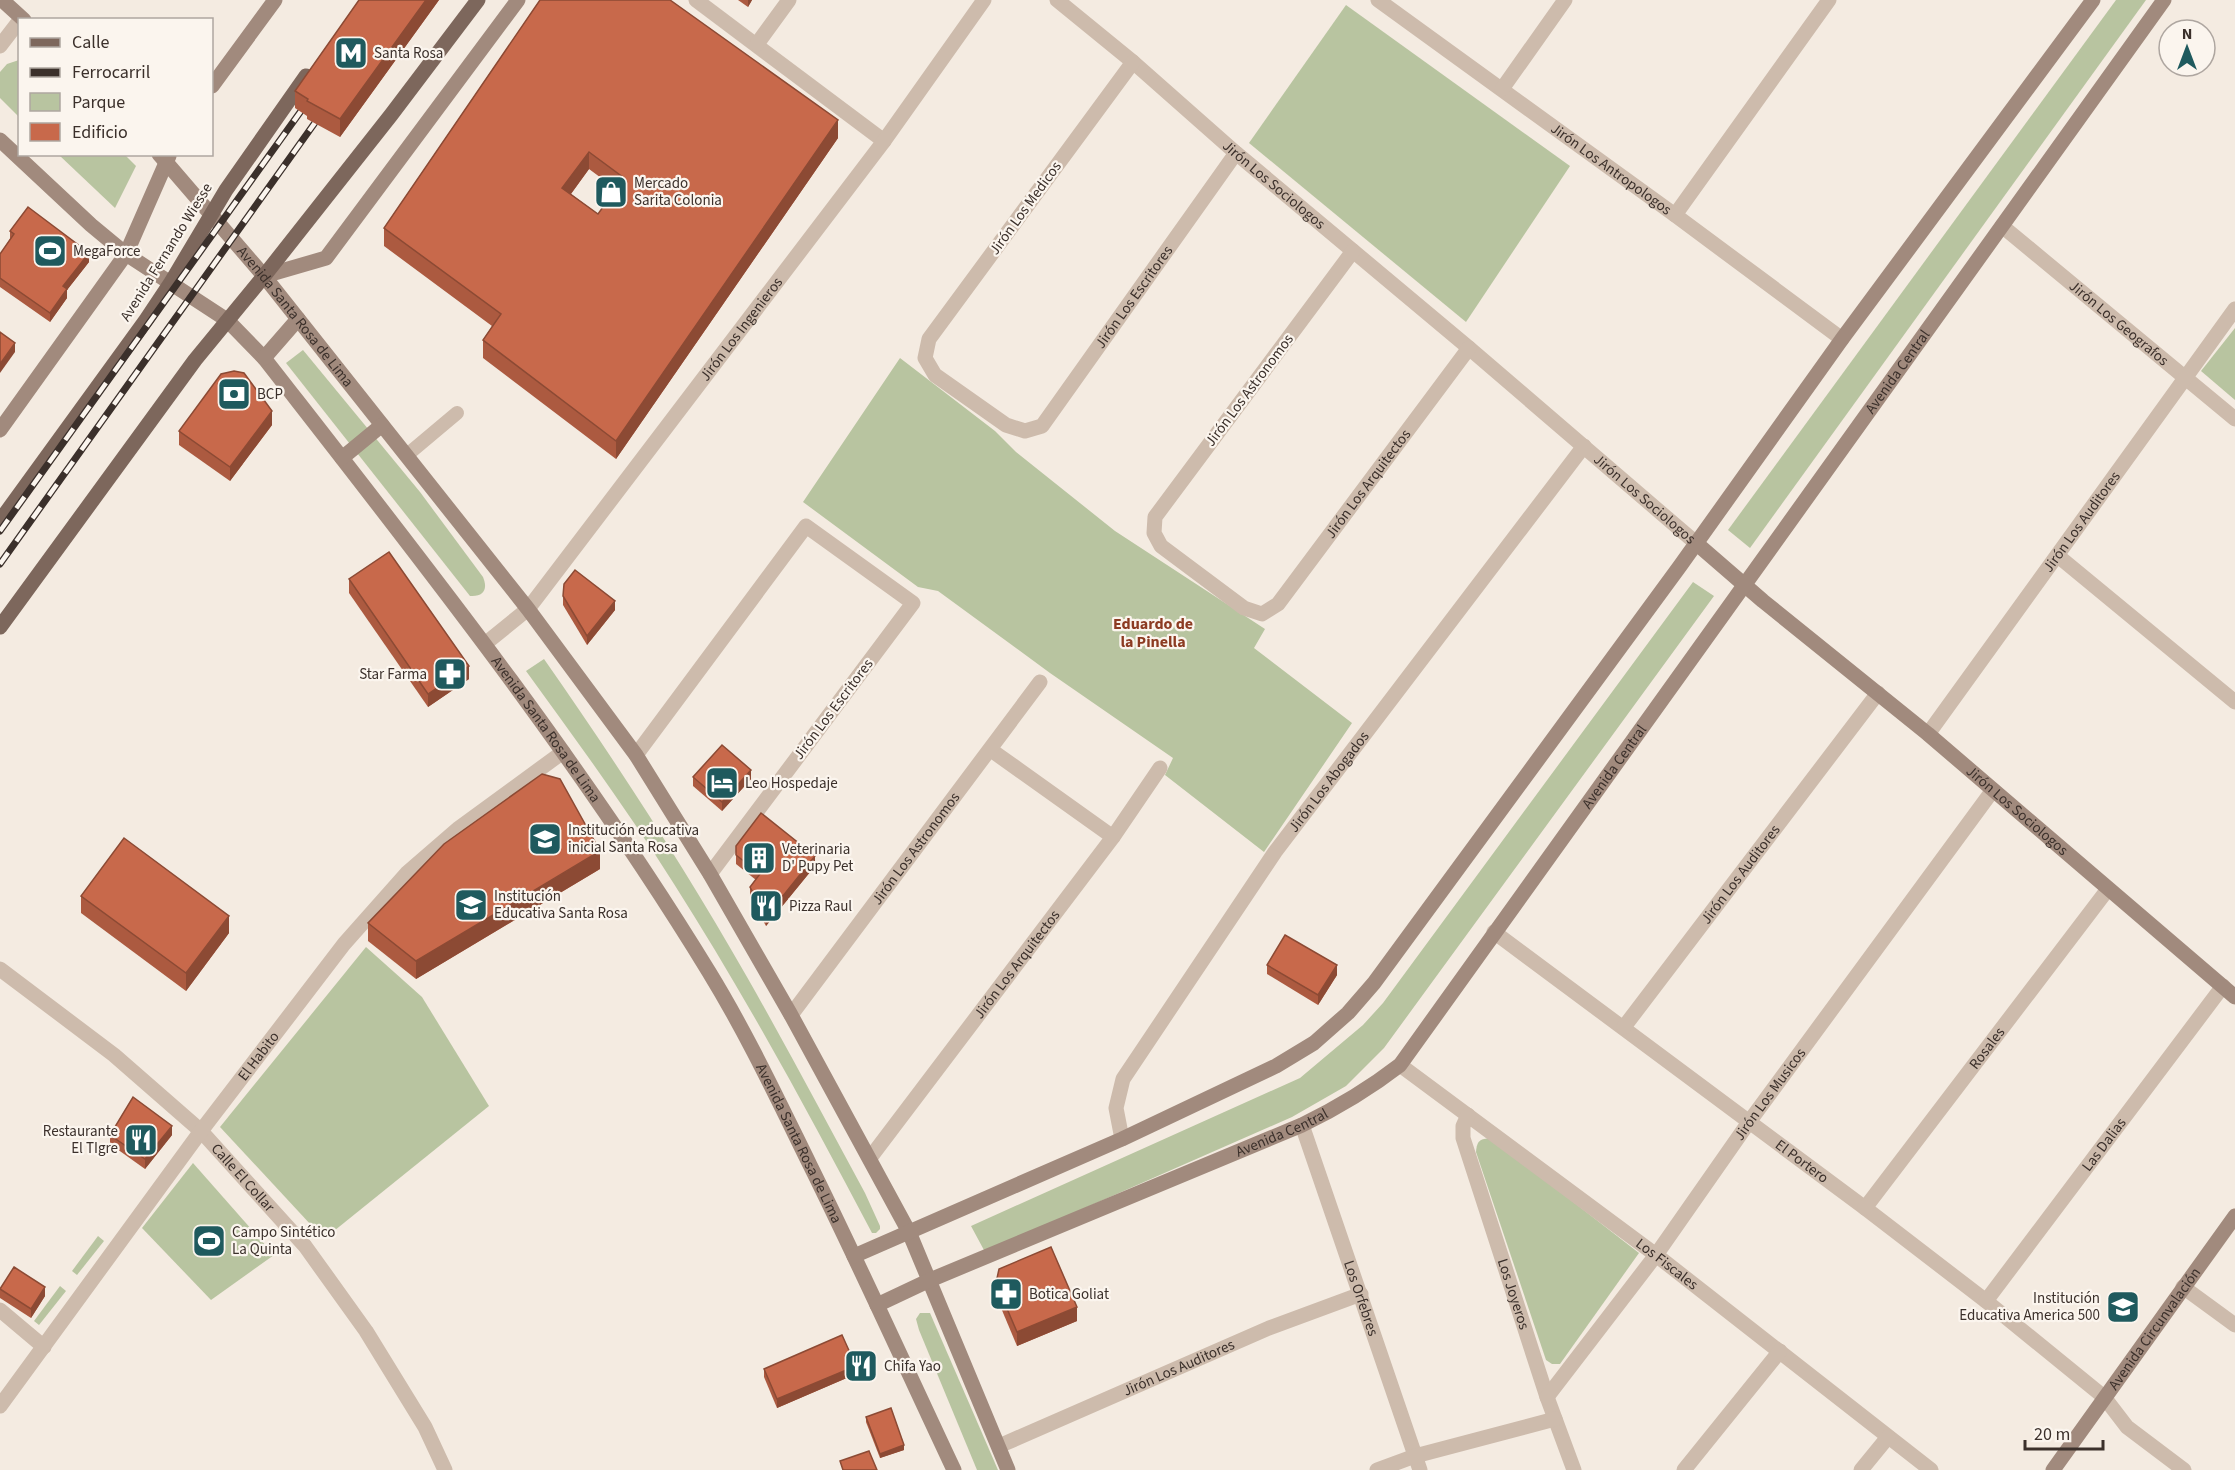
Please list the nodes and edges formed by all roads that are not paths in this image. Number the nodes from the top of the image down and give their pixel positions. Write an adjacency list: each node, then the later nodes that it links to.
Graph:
1 (2, 0): 14 (main road)
2 (274, 0): 20 (main road)
3 (478, 0): 31 (main road)
4 (518, 0): 31 (main road)
5 (696, 0): 16 (street)
6 (789, 0): 16 (street)
7 (984, 0): 23 (street, Jirón Los Ingenieros)
8 (1057, 0): 19 (street, Jirón Los Sociologos)
9 (1378, 0): 21 (street, Jirón Los Antropologos)
10 (1564, 0): 21 (street)
11 (1829, 0): 27 (street)
12 (2093, 0): 36 (main road)
13 (2164, 0): 28 (main road, Avenida Central)
14 (20, 18)
15 (18, 23): 17 (street)
16 (757, 44): 23 (street)
17 (0, 46)
18 (316, 62): 26 (main road, Avenida Fernando Wiesse)
19 (1133, 62): 24 (street, Jirón Los Sociologos); 44 (street, Jirón Los Medicos)
20 (213, 85)
21 (1502, 89): 27 (street, Jirón Los Antropologos)
22 (0, 140): 30 (main road, Avenida Santa Rosa de Lima)
23 (884, 141): 52 (street, Jirón Los Ingenieros)
24 (1236, 153): 29 (street, Jirón Los Sociologos); 44 (street, Jirón Los Escritores)
25 (165, 157): 26 (main road, Avenida Santa Rosa de Lima); 30 (main road)
26 (210, 215): 31 (main road, Avenida Santa Rosa de Lima); 32 (main road, Avenida Fernando Wiesse)
27 (1675, 215): 36 (street, Jirón Los Antropologos)
28 (2002, 226): 39 (street, Jirón Los Geografos); 51 (main road, Avenida Central)
29 (1353, 251): 37 (street, Jirón Los Sociologos); 53 (street, Jirón Los Astronomos)
30 (126, 254): 32 (main road, Avenida Santa Rosa de Lima); 43 (main road)
31 (264, 276): 34 (main road, Avenida Santa Rosa de Lima); 35 (main road)
32 (170, 284): 35 (main road, Avenida Santa Rosa de Lima); 48 (main road, Avenida Fernando Wiesse)
33 (2235, 309): 39 (street, Jirón Los Auditores)
34 (298, 319): 38 (main road); 42 (main road, Avenida Santa Rosa de Lima)
35 (227, 320): 38 (main road, Avenida Santa Rosa de Lima); 54 (main road)
36 (1842, 339): 49 (main road)
37 (1469, 348): 45 (street, Jirón Los Sociologos); 53 (street, Jirón Los Arquitectos)
38 (264, 358): 47 (main road, Avenida Santa Rosa de Lima)
39 (2184, 377): 41 (street, Jirón Los Geografos); 50 (street, Jirón Los Auditores)
40 (457, 413): 46 (lane)
41 (2235, 420)
42 (382, 425): 46 (main road, Avenida Santa Rosa de Lima); 47 (main road)
43 (0, 430)
44 (1024, 431)
45 (1584, 446): 49 (street, Jirón Los Sociologos); 78 (street, Jirón Los Abogados)
46 (406, 456): 52 (main road, Avenida Santa Rosa de Lima)
47 (342, 458): 55 (main road, Avenida Santa Rosa de Lima)
48 (0, 521)
49 (1696, 543): 51 (main road, Jirón Los Sociologos); 78 (main road)
50 (2058, 556): 58 (street); 59 (street, Jirón Los Auditores)
51 (1744, 584): 57 (main road, Jirón Los Sociologos); 68 (main road, Avenida Central)
52 (528, 609): 55 (street, Jirón Los Ingenieros); 62 (main road, Avenida Santa Rosa de Lima)
53 (1262, 614)
54 (0, 627)
55 (486, 644): 61 (main road, Avenida Santa Rosa de Lima)
56 (1040, 682): 60 (street, Jirón Los Astronomos)
57 (1878, 693): 59 (main road, Jirón Los Sociologos); 72 (street, Jirón Los Auditores)
58 (2235, 702)
59 (1928, 734): 64 (main road, Jirón Los Sociologos)
60 (991, 750): 65 (street); 71 (street, Jirón Los Astronomos)
61 (563, 752): 77 (street, El Habito); 84 (main road, Avenida Santa Rosa de Lima)
62 (636, 755): 66 (main road, Avenida Santa Rosa de Lima); 66 (street, Jirón Los Escritores)
63 (1160, 768): 65 (street, Jirón Los Arquitectos)
64 (1994, 790): 67 (main road, Jirón Los Sociologos); 75 (street, Jirón Los Musicos)
65 (1113, 837): 79 (street, Jirón Los Arquitectos)
66 (710, 874): 71 (main road, Avenida Santa Rosa de Lima)
67 (2108, 889): 70 (main road, Jirón Los Sociologos); 80 (street, Rosales)
68 (1494, 932): 72 (street, El Portero); 73 (main road, Avenida Central)
69 (0, 969): 77 (street, Calle El Collar)
70 (2229, 992): 88 (street, Las Dalias)
71 (791, 1015): 79 (main road, Avenida Santa Rosa de Lima)
72 (1624, 1027): 75 (street, El Portero)
73 (1400, 1065): 74 (street, Los Fiscales); 76 (main road, Avenida Central)
74 (1468, 1115): 83 (street, Los Fiscales); 94 (street, Los Joyeros)
75 (1749, 1122): 80 (street, El Portero); 83 (street, Jirón Los Musicos)
76 (1302, 1125): 85 (main road, Avenida Central); 87 (street, Los Orfebres)
77 (201, 1131): 92 (street, El Habito); 101 (street, Calle El Collar)
78 (1122, 1139): 82 (main road)
79 (870, 1158): 82 (main road, Avenida Santa Rosa de Lima)
80 (1865, 1208): 88 (street, El Portero)
81 (2235, 1216): 86 (main road, Avenida Circunvalación)
82 (909, 1232): 84 (main road); 85 (main road, Avenida Santa Rosa de Lima)
83 (1656, 1255): 93 (street, Los Fiscales); 94 (street, Jirón Los Musicos)
84 (854, 1256): 89 (main road, Avenida Santa Rosa de Lima)
85 (930, 1280): 89 (main road, Avenida Central); 99 (main road, Avenida Santa Rosa de Lima)
86 (2183, 1287): 91 (street); 95 (main road, Avenida Circunvalación)
87 (1361, 1294): 99 (street, Jirón Los Auditores); 100 (street, Los Orfebres)
88 (1986, 1301): 95 (street, El Portero)
89 (877, 1305): 102 (main road, Avenida Santa Rosa de Lima)
90 (0, 1310): 92 (street)
91 (2235, 1325)
92 (44, 1347): 96 (street, El Habito)
93 (1780, 1352): 98 (street, Los Fiscales); 106 (street)
94 (1547, 1397): 97 (street, Los Joyeros)
95 (2104, 1397): 109 (main road, Avenida Circunvalación); 110 (street, El Portero)
96 (0, 1406)
97 (1555, 1419): 100 (street); 105 (street, Los Joyeros)
98 (1888, 1437): 107 (street); 108 (street, Los Fiscales)
99 (999, 1446): 103 (main road, Avenida Santa Rosa de Lima)
100 (1418, 1463): 104 (street)
101 (445, 1470)
102 (954, 1470)
103 (1008, 1470)
104 (1377, 1470)
105 (1574, 1470)
106 (1684, 1470)
107 (1861, 1470)
108 (1931, 1470)
109 (2053, 1470)
110 (2184, 1470)

